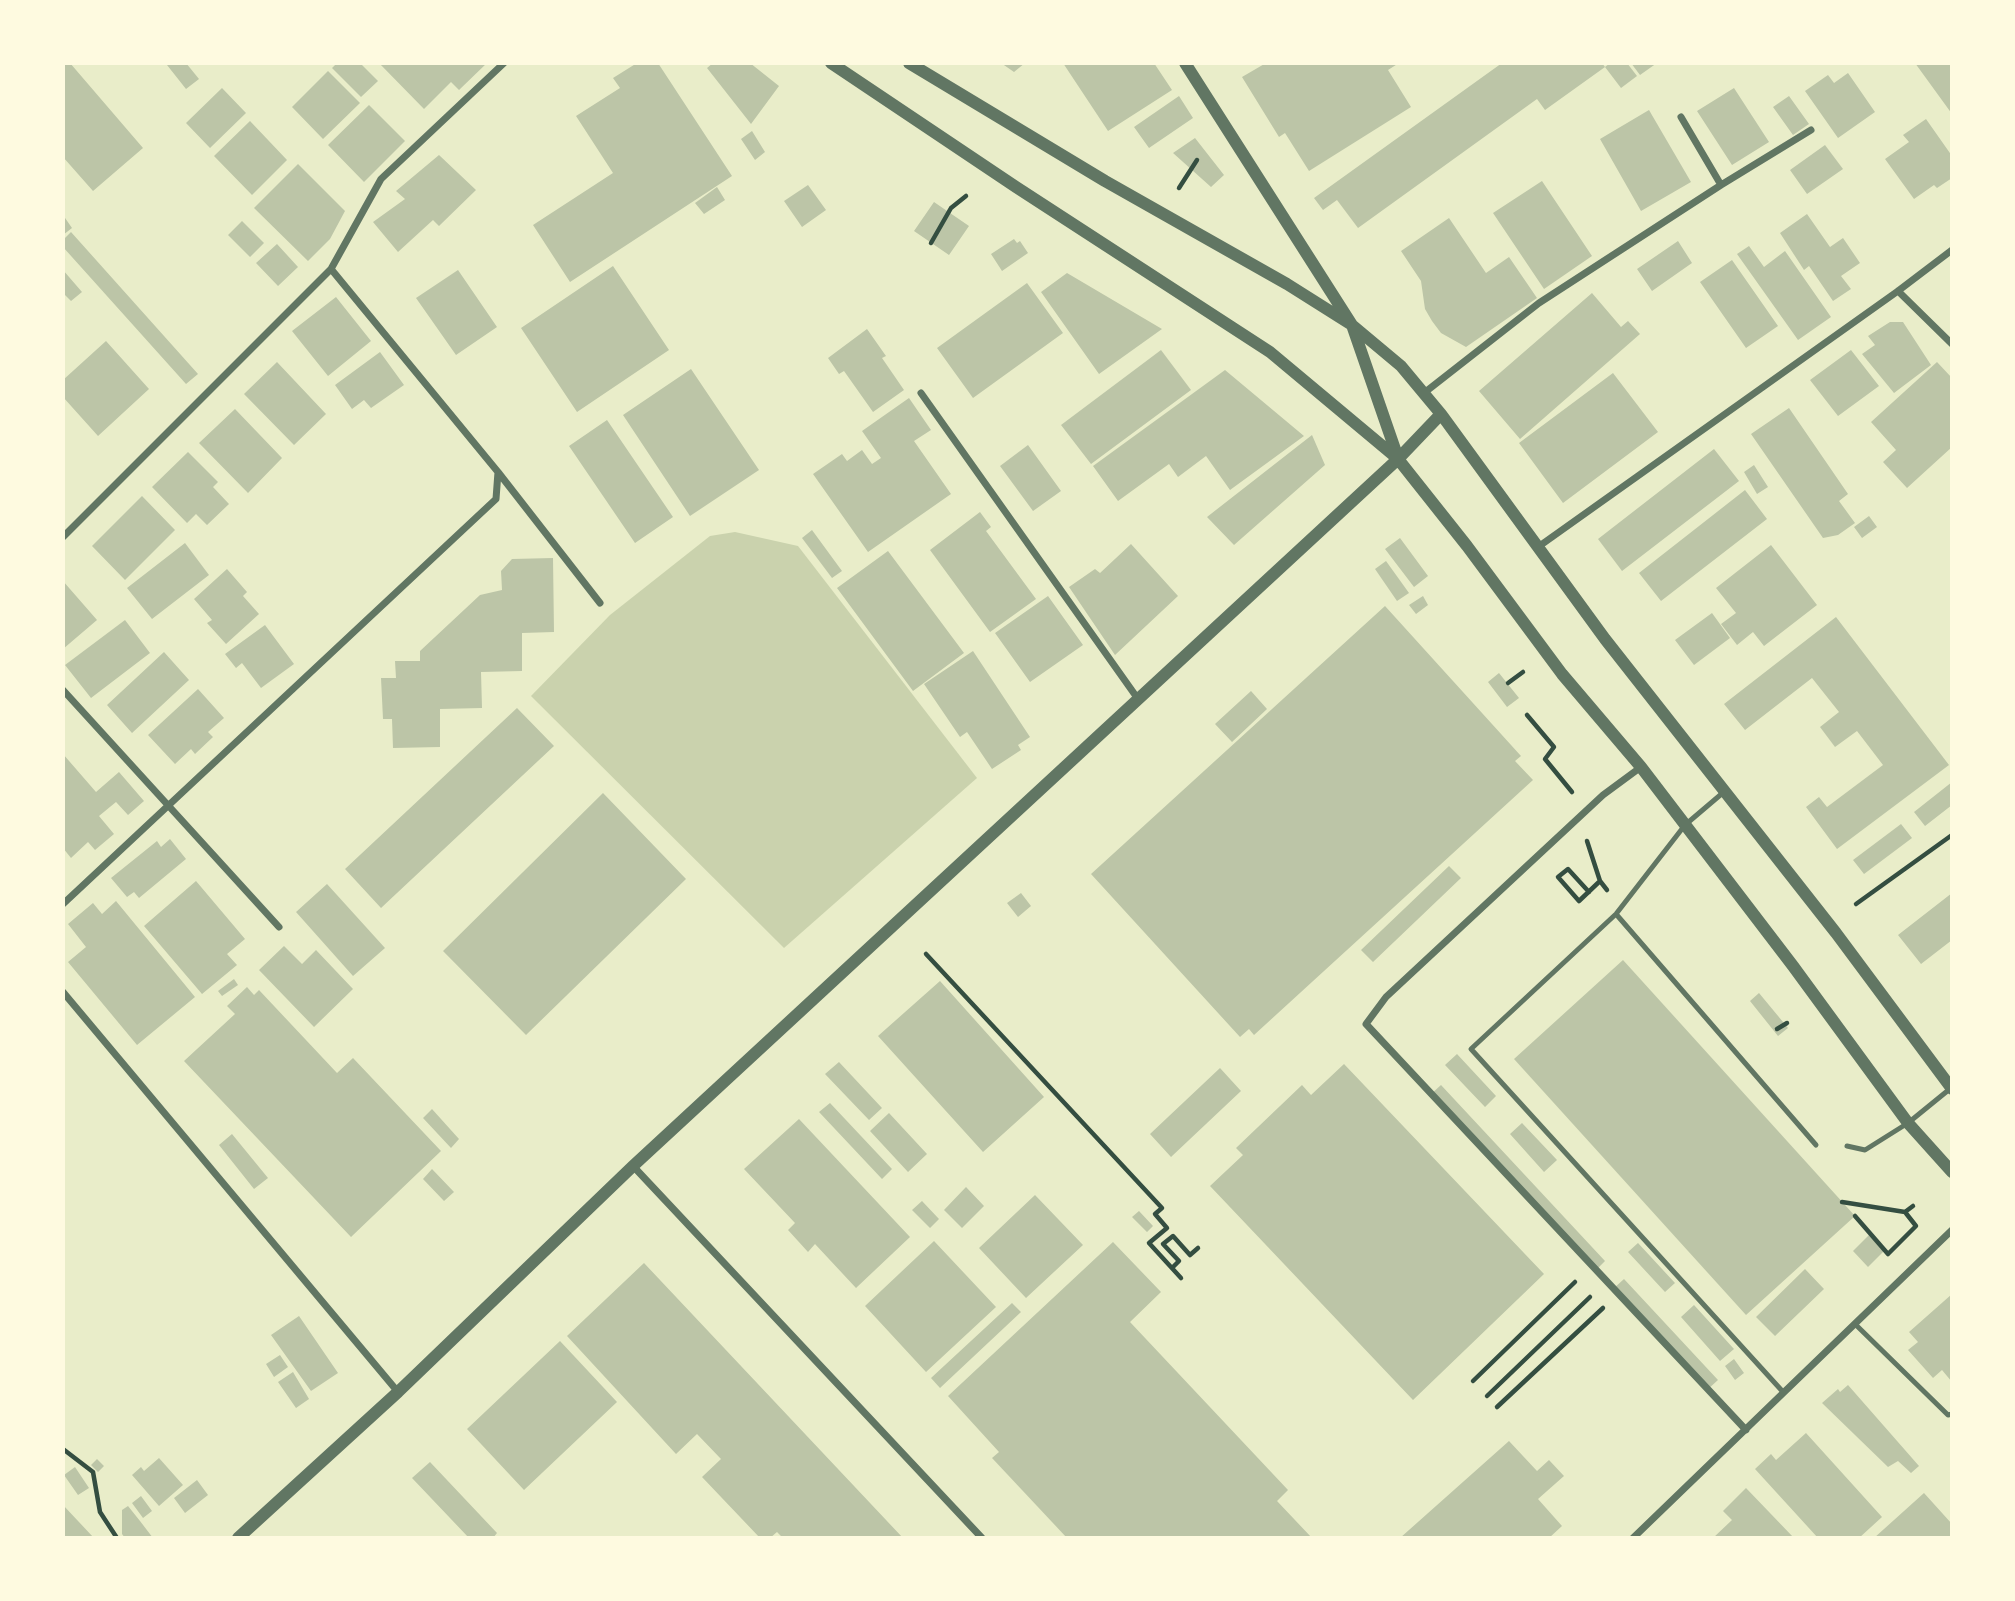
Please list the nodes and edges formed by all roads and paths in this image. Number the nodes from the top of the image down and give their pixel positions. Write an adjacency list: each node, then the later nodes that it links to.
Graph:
1 (504, 63): 13 (street)
2 (831, 63): 20 (street)
3 (909, 63): 15 (street)
4 (1185, 63): 15 (street)
5 (1681, 117): 8 (street)
6 (1811, 130): 8 (street)
7 (1197, 160): 9 (path)
8 (1721, 185): 18 (street)
9 (1180, 188)
10 (966, 196): 11 (path)
11 (931, 243)
12 (1952, 250): 14 (street)
13 (331, 270): 21 (street); 22 (street)
14 (1898, 291): 16 (street); 23 (street)
15 (1352, 325): 18 (street); 20 (street)
16 (1952, 344)
17 (921, 393): 28 (street)
18 (1424, 393): 19 (street)
19 (1441, 414): 20 (street); 23 (street)
20 (1398, 459): 28 (street); 30 (street)
21 (498, 472): 24 (street); 33 (street)
22 (63, 537)
23 (1538, 547): 32 (street)
24 (600, 603)
25 (1523, 672): 26 (path)
26 (1508, 683)
27 (63, 690): 33 (street)
28 (1138, 699): 50 (street)
29 (1527, 715): 31 (path)
30 (1641, 767): 34 (street); 60 (street)
31 (1571, 791)
32 (1725, 791): 34 (lane); 46 (street)
33 (168, 806): 38 (street); 41 (street)
34 (1685, 825): 40 (lane); 47 (street)
35 (1952, 835): 39 (path)
36 (1590, 849): 37 (path)
37 (1588, 892): 37 (path)
38 (63, 904)
39 (1856, 904)
40 (1616, 914): 48 (lane); 66 (lane)
41 (279, 927)
42 (926, 954): 58 (path)
43 (63, 992): 65 (street)
44 (1787, 1023): 45 (path)
45 (1777, 1030)
46 (1952, 1089): 47 (lane)
47 (1908, 1123): 49 (lane); 51 (street)
48 (1816, 1145)
49 (1847, 1146)
50 (633, 1166): 65 (street); 74 (street)
51 (1952, 1172)
52 (1842, 1202): 54 (path)
53 (1913, 1206): 54 (path)
54 (1905, 1212): 55 (path)
55 (1855, 1216)
56 (1952, 1230): 63 (street)
57 (1198, 1248): 58 (path)
58 (1172, 1268): 59 (path)
59 (1181, 1278)
60 (1618, 1293): 68 (path); 70 (street)
61 (1559, 1299): 64 (path)
62 (1584, 1303): 67 (path)
63 (1855, 1324): 66 (street); 69 (lane)
64 (1473, 1381)
65 (398, 1392): 73 (street)
66 (1784, 1393): 70 (street)
67 (1487, 1396)
68 (1497, 1407)
69 (1952, 1414)
70 (1746, 1430): 75 (street)
71 (63, 1449): 72 (path)
72 (117, 1538)
73 (237, 1538)
74 (982, 1538)
75 (1633, 1538)

